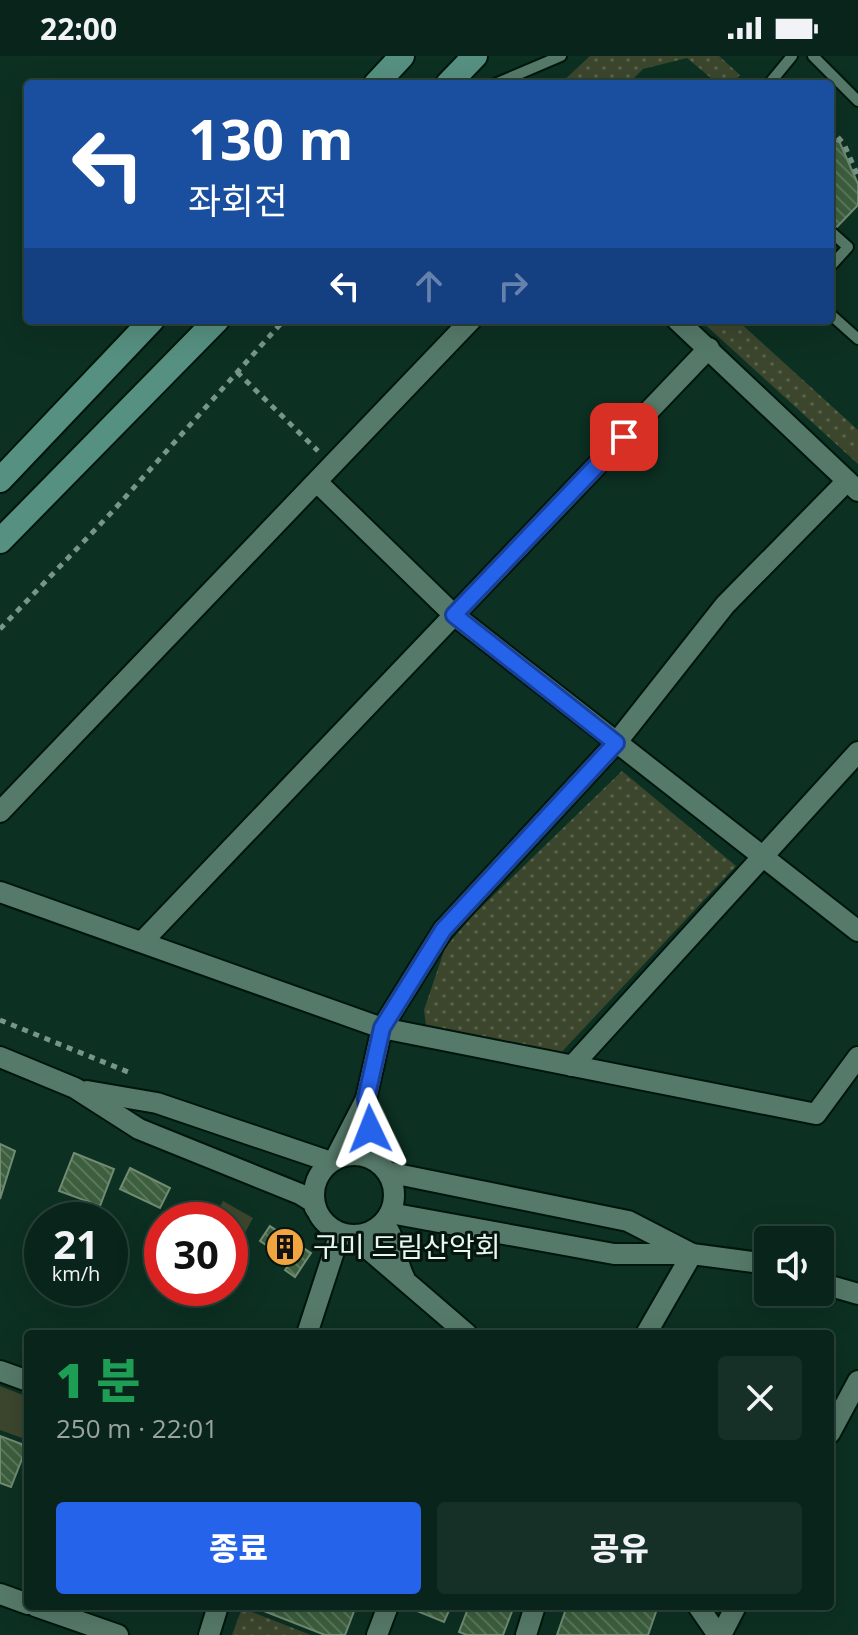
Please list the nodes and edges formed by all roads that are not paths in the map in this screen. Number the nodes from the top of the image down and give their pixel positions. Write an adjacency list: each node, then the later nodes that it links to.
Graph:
1 (402, 56): 6 (main road)
2 (475, 56): 7 (main road)
3 (561, 56): 8 (lane)
4 (792, 56): 9 (lane)
5 (813, 56): 10 (lane)
6 (380, 80)
7 (452, 80)
8 (504, 80)
9 (772, 80)
10 (858, 101)
11 (834, 235): 12 (lane)
12 (834, 263)
13 (834, 318): 18 (lane)
14 (148, 324): 20 (main road)
15 (213, 324): 23 (main road)
16 (467, 324): 21 (street)
17 (682, 324): 19 (street)
18 (858, 339)
19 (709, 348): 22 (street); 24 (street)
20 (0, 480)
21 (317, 482): 24 (street); 27 (street)
22 (853, 486): 25 (street)
23 (0, 541)
24 (454, 615): 25 (street); 31 (street)
25 (616, 743): 28 (street); 32 (street)
26 (858, 752): 28 (street)
27 (0, 812)
28 (762, 857): 30 (street); 35 (street)
29 (0, 892): 31 (street)
30 (858, 931)
31 (142, 942): 32 (street)
32 (382, 1028): 35 (street); 37 (street)
33 (0, 1057): 36 (street)
34 (858, 1057): 35 (street)
35 (572, 1066)
36 (75, 1088): 38 (street); 40 (street)
37 (366, 1099): 38 (street); 39 (street)
38 (333, 1160): 39 (street); 40 (street)
39 (380, 1166): 41 (street); 43 (street)
40 (315, 1208): 42 (street)
41 (387, 1218): 42 (street); 43 (street); 46 (street)
42 (346, 1234): 46 (street); 48 (street)
43 (692, 1254): 44 (street); 50 (street)
44 (754, 1262)
45 (834, 1287): 47 (street)
46 (414, 1289): 49 (street)
47 (858, 1294)
48 (309, 1330)
49 (462, 1330)
50 (648, 1330)
51 (0, 1371): 52 (street)
52 (24, 1380)
53 (858, 1381): 54 (street)
54 (834, 1426)
55 (0, 1594): 56 (street)
56 (24, 1603)
57 (46, 1610): 63 (street)
58 (217, 1610): 64 (street)
59 (386, 1610): 65 (street)
60 (534, 1610): 66 (street)
61 (701, 1610): 67 (street)
62 (734, 1610): 67 (street)
63 (118, 1635)
64 (209, 1635)
65 (377, 1635)
66 (526, 1635)
67 (719, 1635)

